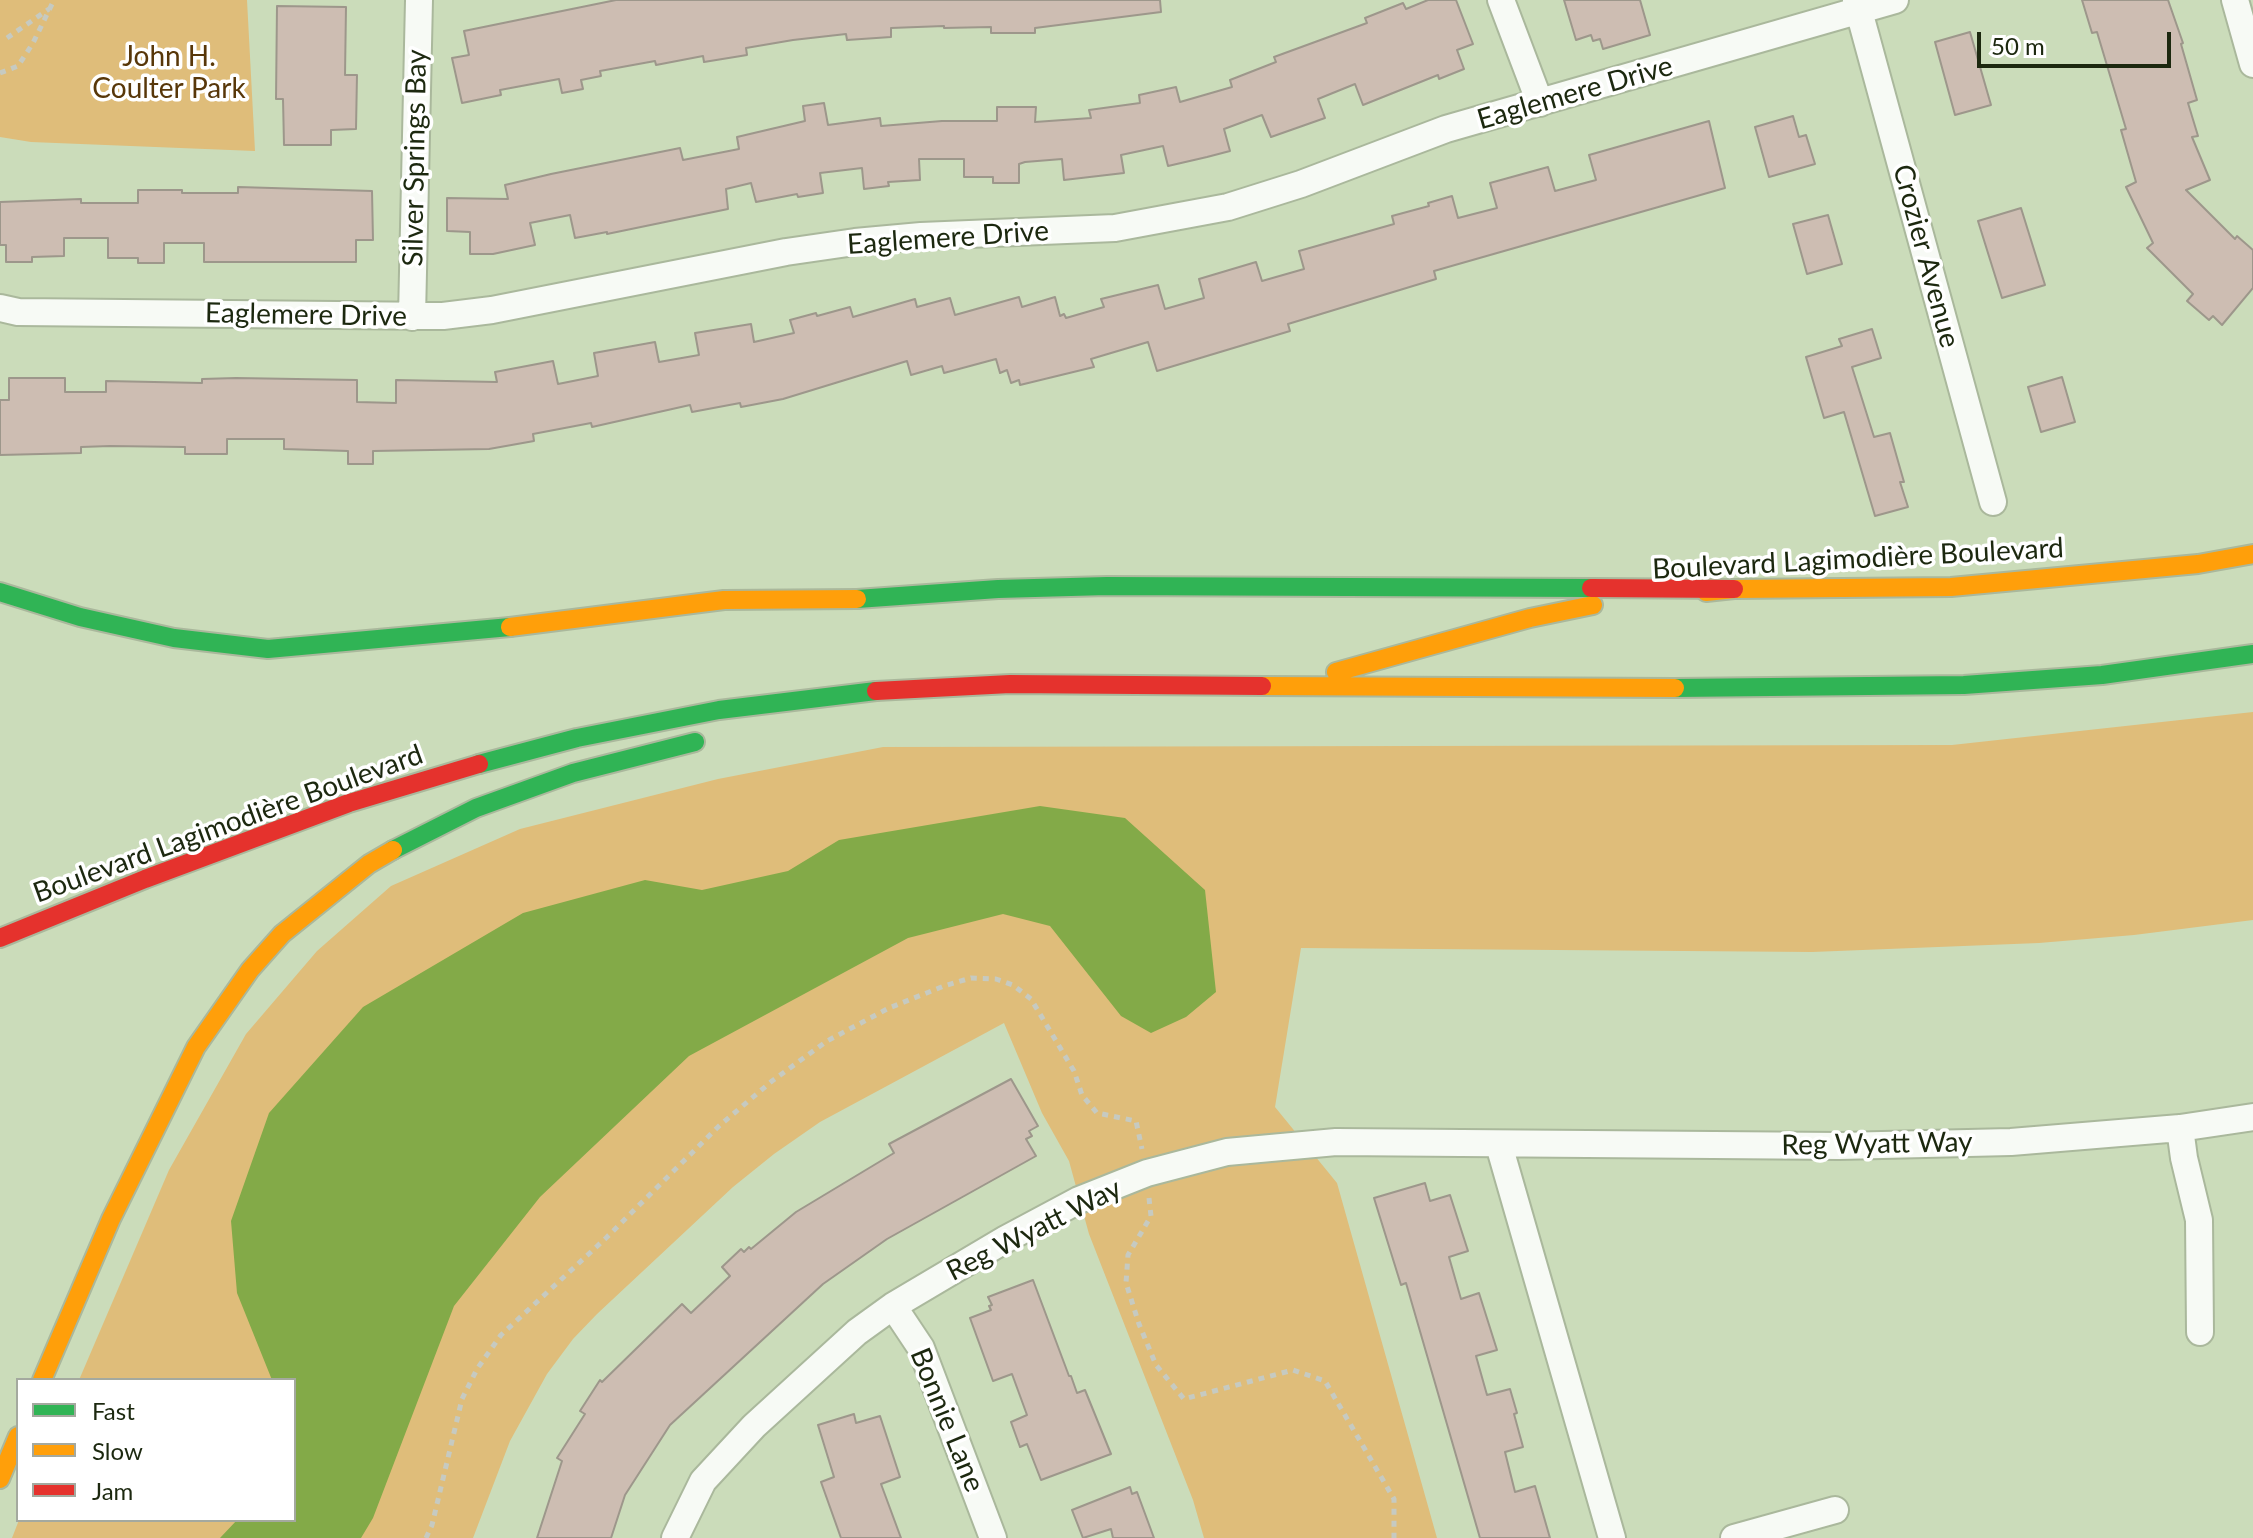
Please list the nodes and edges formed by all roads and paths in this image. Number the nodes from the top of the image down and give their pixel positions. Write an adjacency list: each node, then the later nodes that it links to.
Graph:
1 (54, 0): 7 (path)
2 (419, 0): 13 (street, Silver Springs Bay)
3 (1501, 0): 11 (street)
4 (1895, 0): 6 (street, Eaglemere Drive)
5 (2235, 0): 9 (street)
6 (1858, 5): 11 (street, Eaglemere Drive); 14 (street, Crozier Avenue)
7 (50, 8): 8 (path); 10 (path)
8 (7, 38)
9 (2253, 64)
10 (0, 73)
11 (1540, 103): 13 (street, Eaglemere Drive)
12 (0, 308): 13 (street, Eaglemere Drive)
13 (412, 317)
14 (1993, 502)
15 (2253, 554): 16 (main road, Boulevard Lagimodière Boulevard)
16 (1734, 589): 17 (main road); 19 (main road, Boulevard Lagimodière Boulevard)
17 (0, 592)
18 (2253, 654): 19 (main road, Boulevard Lagimodière Boulevard)
19 (1284, 686): 20 (main road, Boulevard Lagimodière Boulevard)
20 (903, 688): 21 (main road); 23 (main road, Boulevard Lagimodière Boulevard)
21 (777, 721)
22 (719, 736): 30 (main road)
23 (0, 938)
24 (2253, 1117): 25 (street, Reg Wyatt Way)
25 (2180, 1128): 26 (street, Reg Wyatt Way); 29 (street)
26 (1499, 1145): 27 (street, Reg Wyatt Way); 38 (street)
27 (1147, 1173): 28 (street, Reg Wyatt Way); 34 (path); 37 (path)
28 (893, 1306): 35 (street, Reg Wyatt Way); 36 (street, Bonnie Lane)
29 (2200, 1332)
30 (43, 1378)
31 (16, 1441): 32 (main road)
32 (0, 1479)
33 (1835, 1510): 39 (street)
34 (426, 1538)
35 (675, 1538)
36 (993, 1538)
37 (1394, 1538)
38 (1612, 1538)
39 (1734, 1538)

